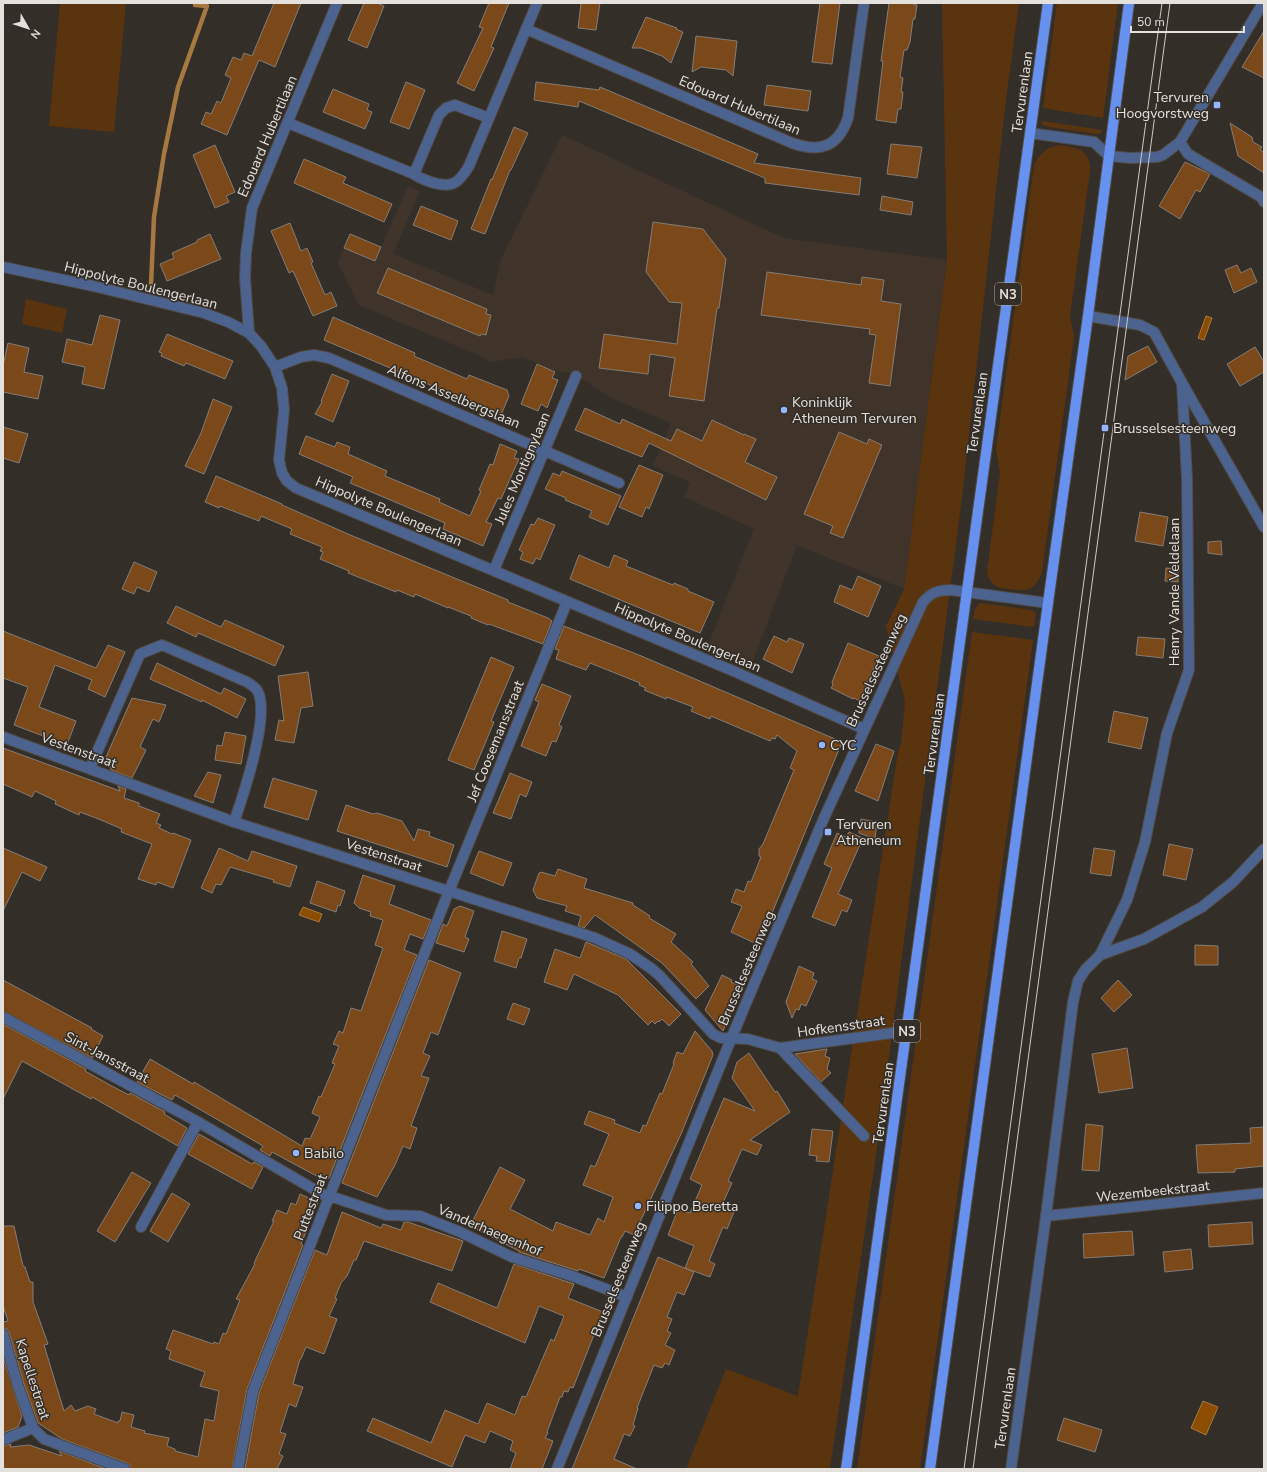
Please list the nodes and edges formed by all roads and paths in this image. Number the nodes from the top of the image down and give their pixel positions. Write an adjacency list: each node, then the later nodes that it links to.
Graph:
1 (337, 3): 9 (street, Edouard Hubertilaan)
2 (537, 3): 7 (street)
3 (864, 3): 7 (street, Edouard Hubertilaan)
4 (1048, 3): 10 (main road, Tervurenlaan / N3)
5 (1129, 3): 12 (main road)
6 (1263, 3): 11 (street)
7 (526, 29): 8 (street)
8 (489, 118): 13 (street); 13 (street)
9 (288, 123): 13 (street); 17 (street, Edouard Hubertilaan)
10 (1030, 134): 12 (street); 25 (main road, Tervurenlaan / N3)
11 (1180, 142): 12 (street); 14 (street)
12 (1109, 156): 16 (main road)
13 (414, 174)
14 (1264, 202)
15 (3, 267): 17 (street, Hippolyte Boulengerlaan)
16 (1088, 316): 20 (street); 27 (main road)
17 (249, 333): 18 (street, Hippolyte Boulengerlaan)
18 (275, 367): 21 (street, Alfons Asselbergslaan); 24 (street, Hippolyte Boulengerlaan)
19 (576, 376): 21 (street, Jules Montignylaan)
20 (1182, 383): 23 (street); 34 (street, Henry Vande Veldelaan)
21 (544, 450): 22 (street, Alfons Asselbergslaan); 24 (street, Jules Montignylaan)
22 (619, 483)
23 (1264, 527)
24 (494, 570): 26 (street, Hippolyte Boulengerlaan)
25 (967, 592): 27 (street, Brusselsesteenweg); 28 (street, Brusselsesteenweg); 36 (main road, Tervurenlaan / N3)
26 (567, 602): 28 (street, Hippolyte Boulengerlaan); 33 (street, Jef Coosemansstraat)
27 (1048, 603): 53 (main road)
28 (864, 729): 37 (street, Brusselsesteenweg)
29 (3, 737): 30 (street, Vestenstraat)
30 (90, 768): 31 (street, Vestenstraat); 31 (street)
31 (234, 822): 33 (street, Vestenstraat)
32 (1264, 849): 34 (street)
33 (449, 891): 37 (street, Vestenstraat); 42 (street, Puttestraat)
34 (1100, 955): 43 (street, Tervurenlaan)
35 (3, 1017): 39 (street, Sint-Jansstraat)
36 (907, 1031): 38 (street, Hofkensstraat); 52 (main road, Tervurenlaan / N3)
37 (731, 1039): 38 (street, Hofkensstraat); 45 (street, Brusselsesteenweg)
38 (780, 1048): 40 (street, Hofkensstraat)
39 (198, 1122): 42 (street, Sint-Jansstraat); 44 (street)
40 (864, 1136)
41 (1264, 1193): 43 (street, Wezembeekstraat)
42 (329, 1198): 45 (street, Vanderhaegenhof); 50 (street, Puttestraat)
43 (1046, 1216): 54 (street, Tervurenlaan)
44 (141, 1227)
45 (627, 1297): 51 (street, Brusselsesteenweg)
46 (3, 1334): 47 (street, Kapellestraat)
47 (33, 1428): 48 (street); 49 (street, Kapellestraat)
48 (3, 1440)
49 (124, 1469)
50 (238, 1469)
51 (557, 1469)
52 (846, 1469)
53 (930, 1469)
54 (1010, 1469)

